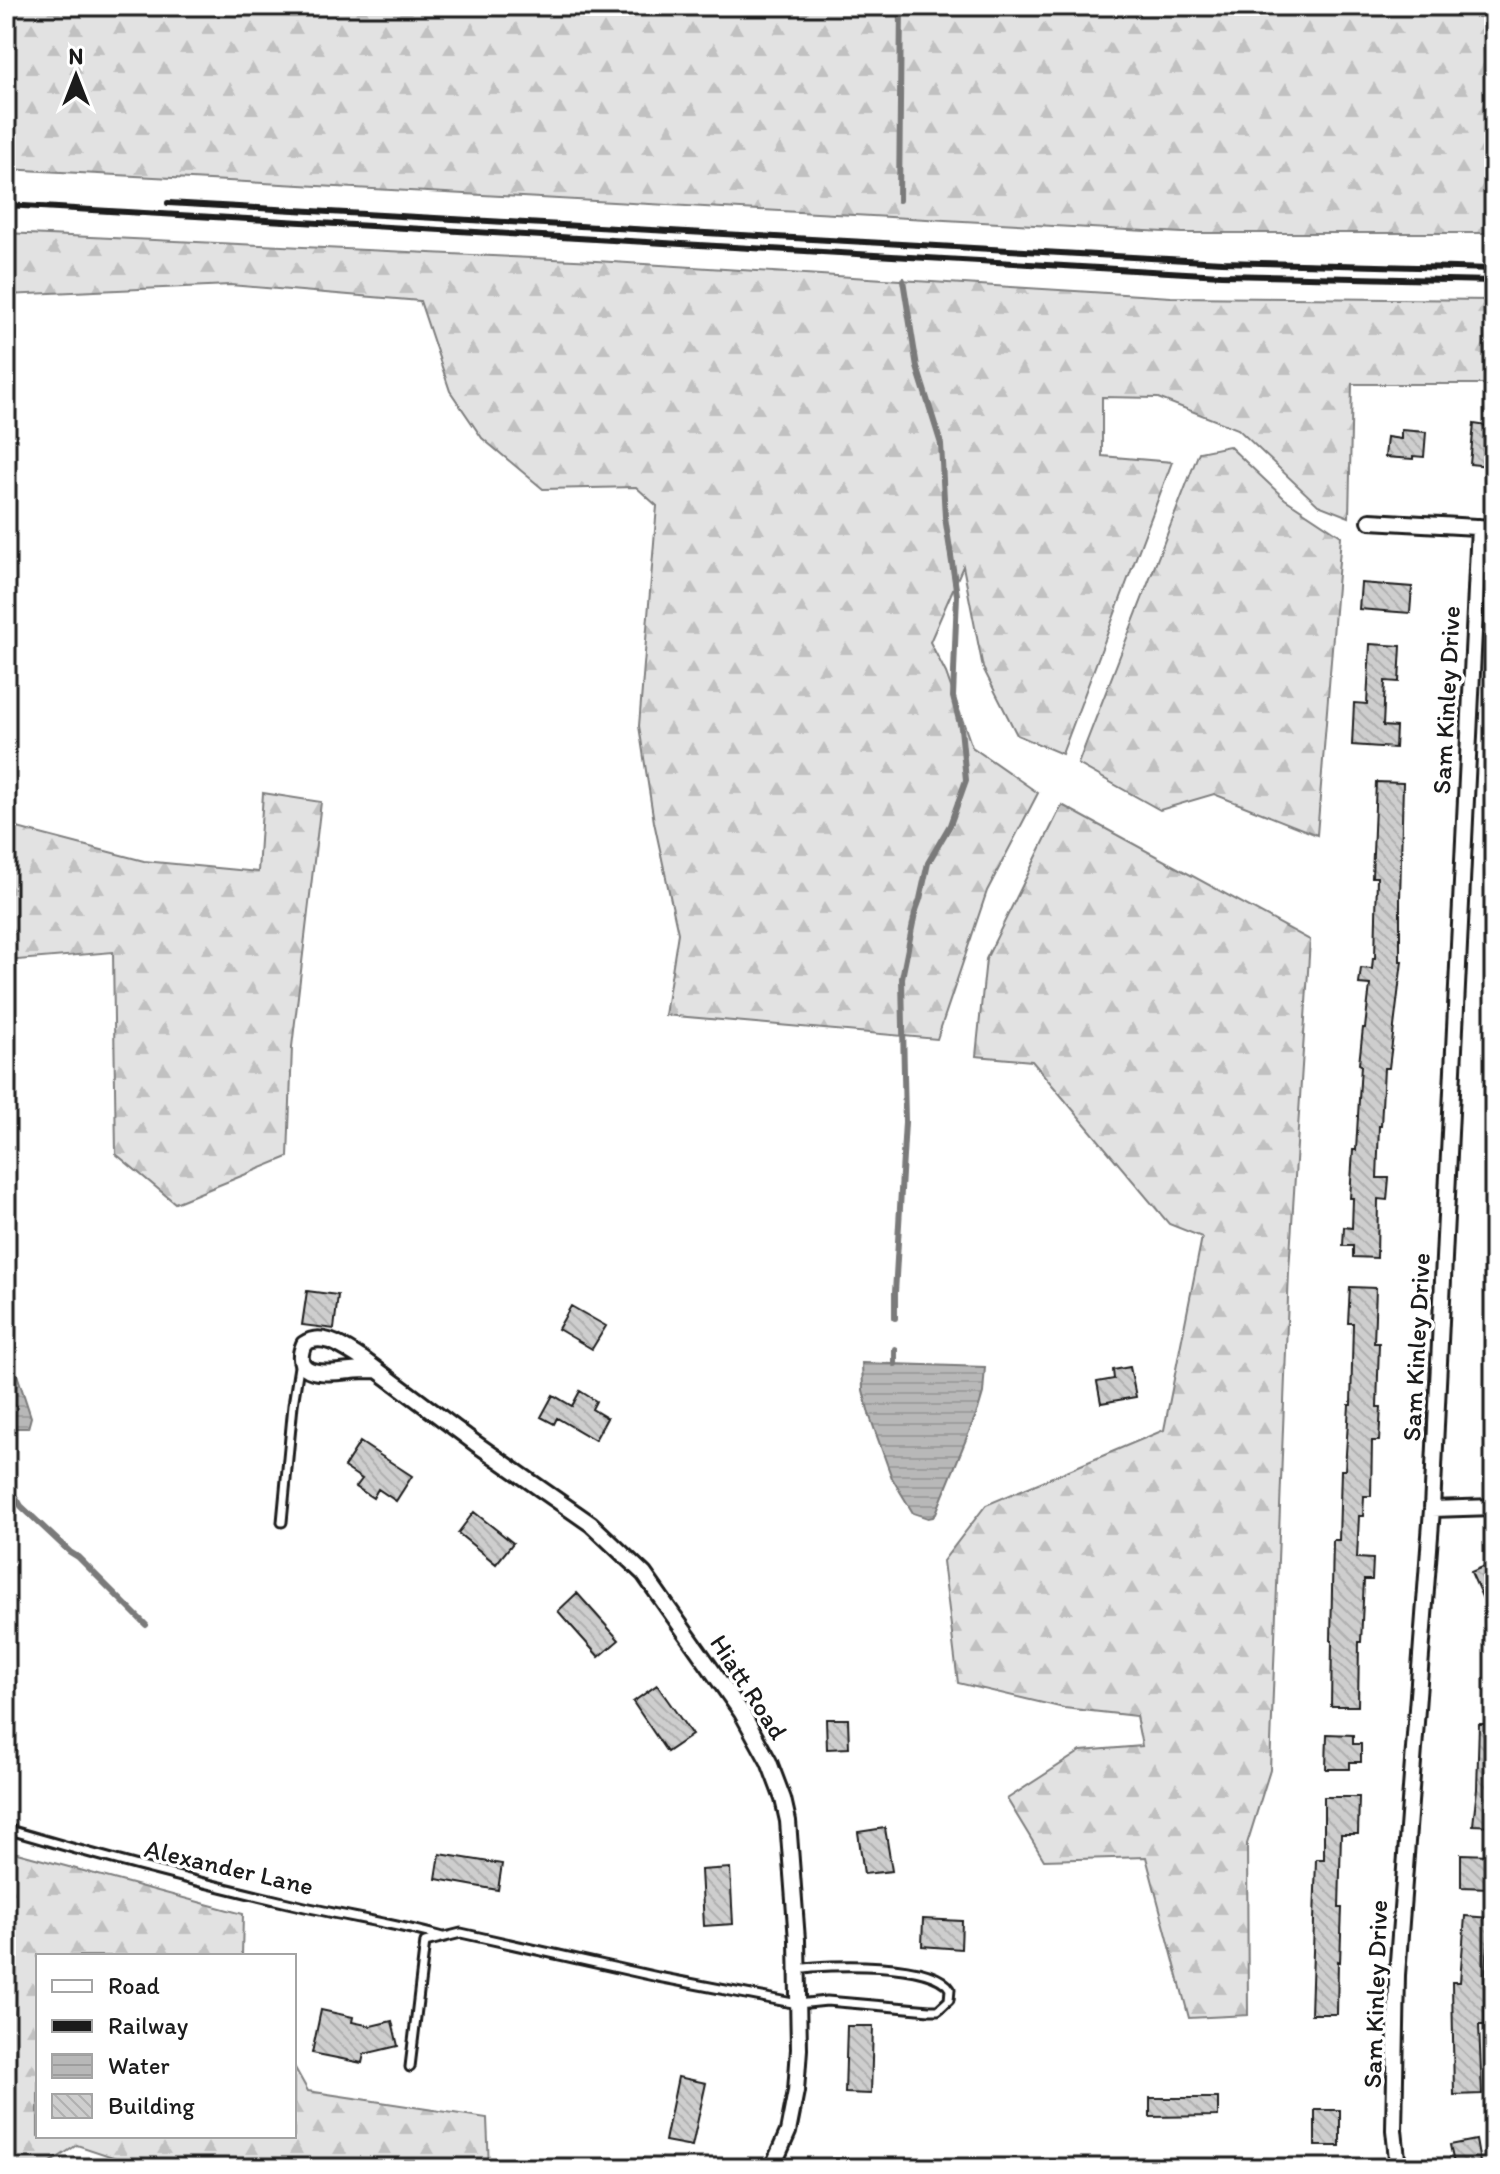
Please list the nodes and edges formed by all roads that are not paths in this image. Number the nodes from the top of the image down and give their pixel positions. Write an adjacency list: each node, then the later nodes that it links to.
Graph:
1 (1370, 521): 2 (street)
2 (1486, 528): 6 (street, Sam Kinley Drive)
3 (300, 1358): 4 (street); 4 (street, Hiatt Road); 7 (lane)
4 (377, 1370): 10 (street, Hiatt Road)
5 (1494, 1507): 6 (street)
6 (1432, 1509): 14 (street, Sam Kinley Drive)
7 (282, 1522)
8 (6, 1829): 9 (lane, Alexander Lane)
9 (445, 1937): 11 (lane, Alexander Lane); 12 (lane)
10 (798, 1969): 11 (street, Hiatt Road); 11 (lane, Alexander Lane)
11 (798, 2004): 13 (street, Hiatt Road)
12 (410, 2067)
13 (772, 2168)
14 (1398, 2168)

